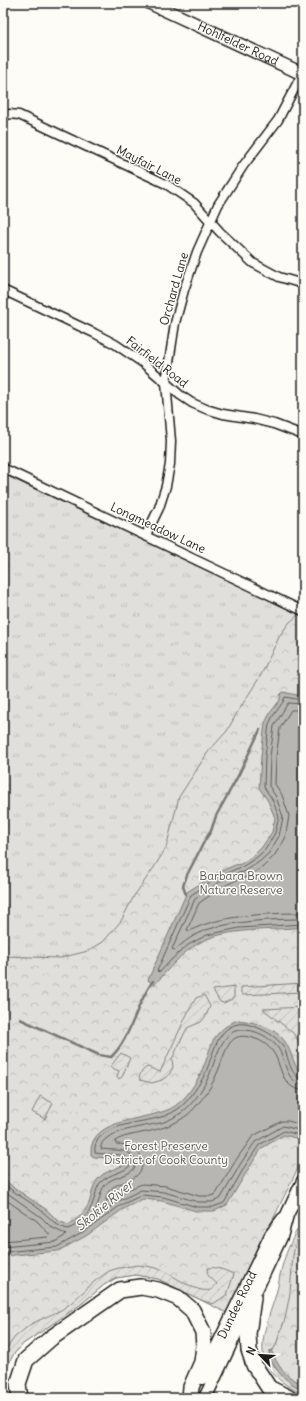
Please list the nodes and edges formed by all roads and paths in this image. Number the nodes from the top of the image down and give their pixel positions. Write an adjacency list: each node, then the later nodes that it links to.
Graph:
1 (150, 3): 2 (main road, Hohlfelder Road)
2 (302, 74): 4 (street, Orchard Lane)
3 (6, 115): 4 (street, Mayfair Lane)
4 (211, 221): 5 (street, Mayfair Lane); 7 (street, Orchard Lane)
5 (303, 284)
6 (3, 290): 7 (street, Fairfield Road)
7 (166, 382): 8 (street, Fairfield Road); 10 (street, Orchard Lane)
8 (303, 435)
9 (3, 468): 10 (street, Longmeadow Lane)
10 (146, 536): 11 (street, Longmeadow Lane)
11 (302, 609)
12 (303, 1181): 13 (main road, Dundee Road)
13 (287, 1215): 14 (main road, Dundee Road); 17 (main road, Dundee Road)
14 (253, 1298): 18 (main road, Dundee Road); 19 (highway)
15 (20, 1398): 16 (highway)
16 (190, 1398)
17 (193, 1398)
18 (205, 1398)
19 (288, 1398)

